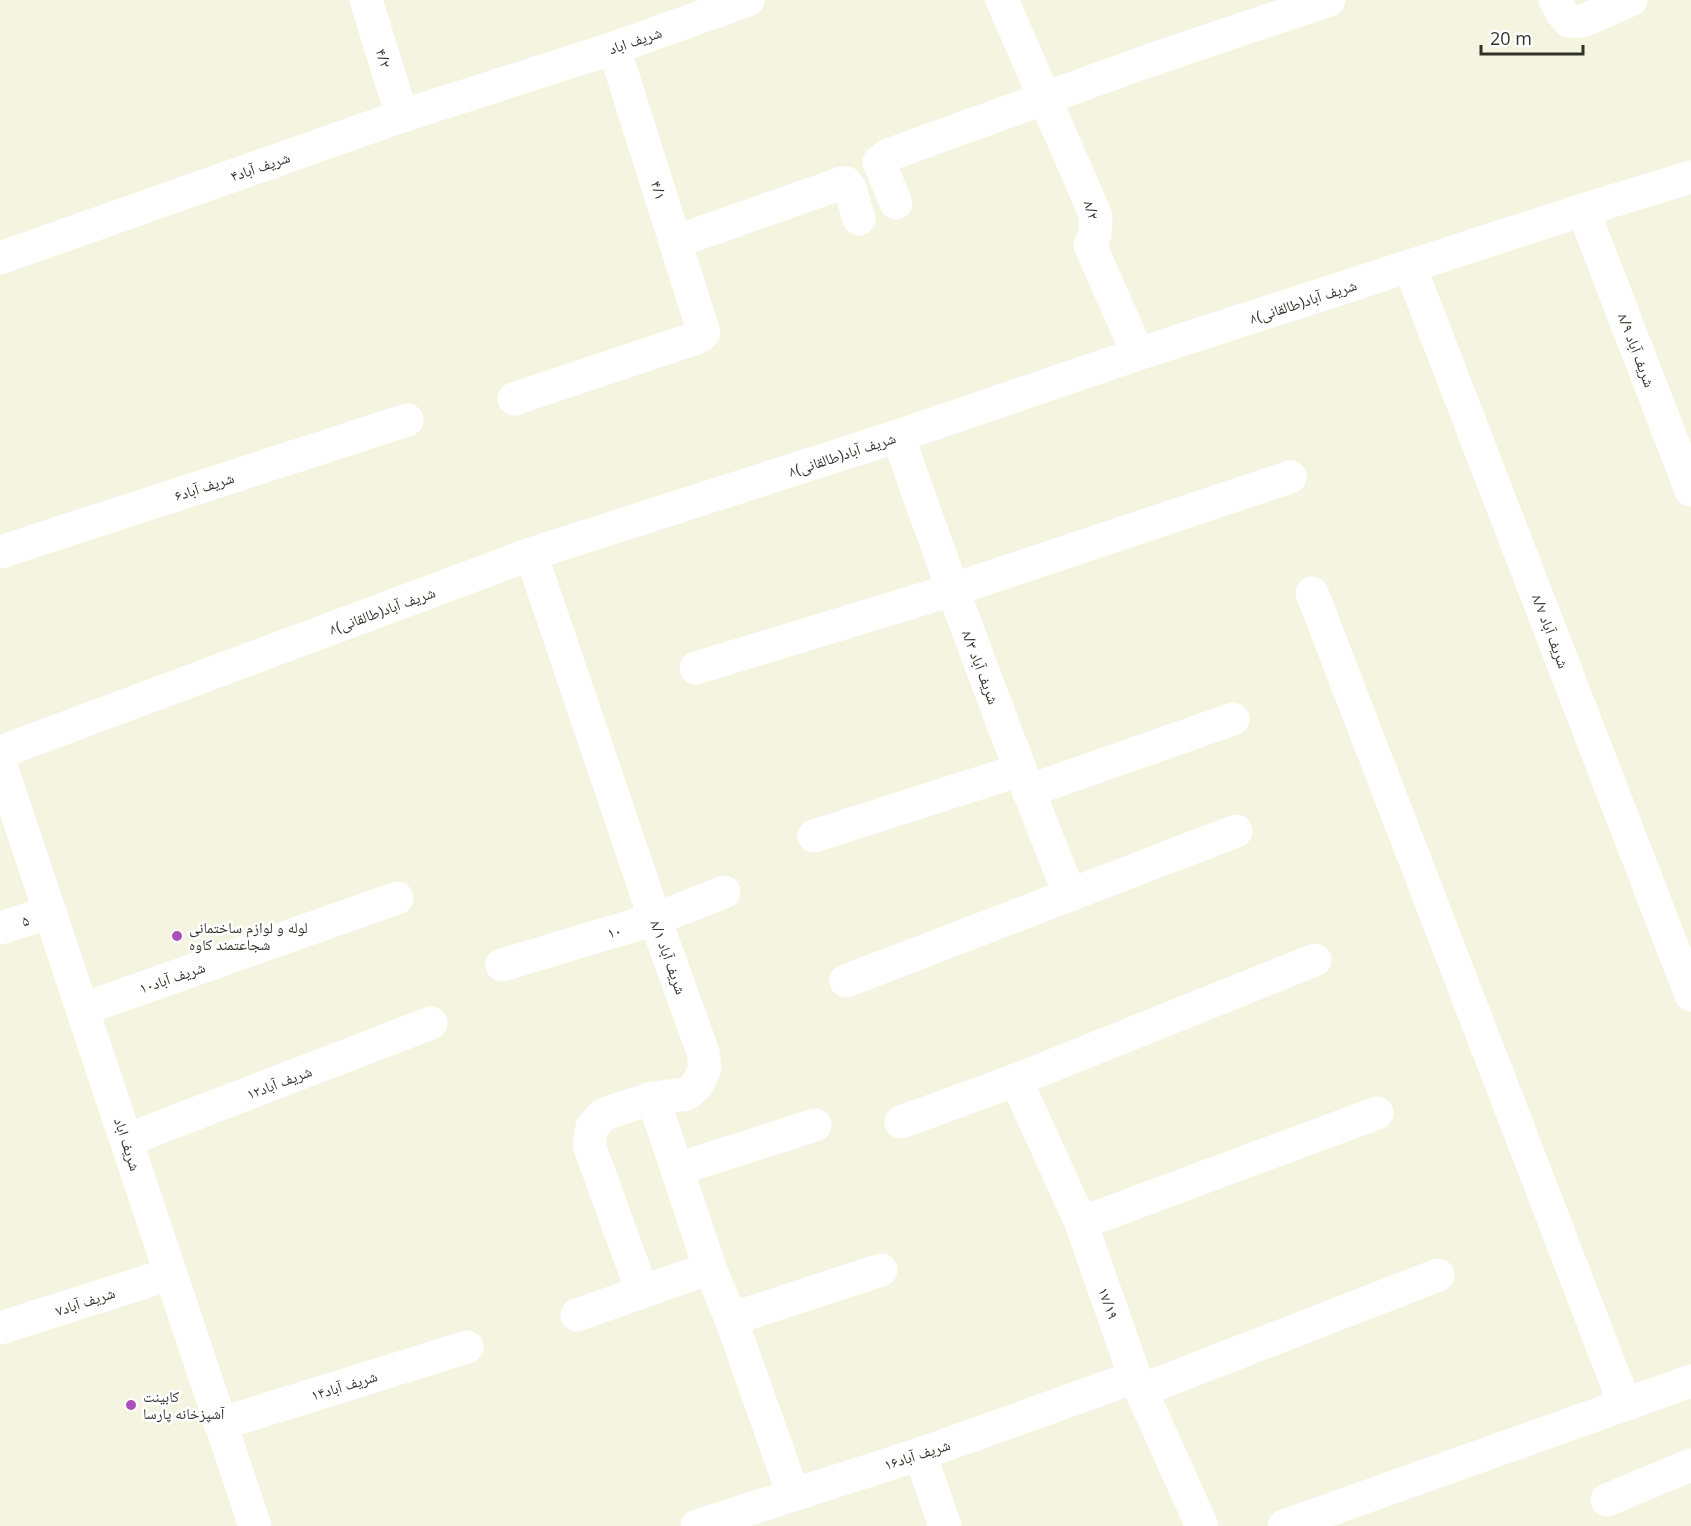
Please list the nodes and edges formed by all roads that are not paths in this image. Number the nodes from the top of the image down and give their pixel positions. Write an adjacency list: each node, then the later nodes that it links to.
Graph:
1 (366, 0): 10 (street, ۴/۲)
2 (748, 0): 7 (street, شریف اباد)
3 (1002, 0): 9 (street, ۸/۲)
4 (1329, 0): 9 (street)
5 (1555, 0): 6 (street)
6 (1631, 0)
7 (614, 48): 8 (street, شریف اباد); 15 (street, ۴/۱)
8 (521, 76): 10 (street, ۴شریف آباد)
9 (1047, 99): 12 (street); 18 (street, ۸/۲)
10 (402, 116): 16 (street, ۴شریف آباد)
11 (1691, 177): 13 (street, ۸شریف آباد(طالقانی))
12 (896, 203)
13 (1583, 210): 17 (street, ۸شریف آباد(طالقانی)); 23 (street, شریف آباد ۸/۹)
14 (859, 219): 15 (street)
15 (675, 242): 19 (street, ۴/۱)
16 (0, 258)
17 (1410, 267): 18 (street, ۸شریف آباد(طالقانی)); 44 (street, شریف آباد ۸/۷)
18 (1138, 354): 21 (street, ۸شریف آباد(طالقانی))
19 (514, 399)
20 (407, 420): 24 (street, شریف آباد۶)
21 (898, 436): 25 (street, ۸شریف آباد(طالقانی)); 26 (street, شریف آباد ۸/۳)
22 (1290, 477): 26 (street)
23 (1691, 490)
24 (0, 552)
25 (531, 554): 30 (street, ۸شریف آباد(طالقانی)); 39 (street, شریف آباد ۸/۱)
26 (952, 590): 28 (street); 32 (street, شریف آباد ۸/۳)
27 (1312, 593): 66 (street)
28 (696, 668)
29 (1233, 719): 32 (street)
30 (0, 752)
31 (0, 763): 38 (street, شریف اباد)
32 (1024, 780): 34 (street); 36 (street, شریف آباد ۸/۳)
33 (1236, 831): 36 (street)
34 (814, 836)
35 (724, 892): 39 (street, ۱۰)
36 (1070, 895): 43 (street)
37 (397, 898): 45 (street, شریف آباد۱۰)
38 (50, 912): 40 (street, ۵); 45 (street, شریف اباد)
39 (655, 919): 42 (street, ۱۰); 48 (street, شریف آباد ۸/۱)
40 (0, 928)
41 (1315, 960): 47 (street)
42 (502, 965)
43 (846, 981)
44 (1691, 995)
45 (83, 1009): 52 (street, شریف اباد)
46 (431, 1023): 52 (street, شریف آباد۱۲)
47 (1016, 1080): 50 (street); 54 (street, ۱۷/۱۹)
48 (653, 1098): 53 (street); 59 (street, شریف آباد ۸/۱)
49 (1377, 1113): 54 (street)
50 (901, 1122)
51 (814, 1125): 53 (street)
52 (127, 1140): 57 (street, شریف اباد)
53 (678, 1169): 55 (street)
54 (1081, 1223): 65 (street, ۱۷/۱۹)
55 (710, 1268): 59 (street); 61 (street)
56 (881, 1270): 61 (street)
57 (170, 1274): 62 (street, شریف آباد۷); 67 (street, شریف اباد)
58 (1438, 1275): 65 (street, شریف آباد۱۶)
59 (642, 1291): 60 (street)
60 (577, 1315)
61 (731, 1318): 70 (street)
62 (0, 1328)
63 (467, 1347): 67 (street, شریف آباد۱۴)
64 (1691, 1381): 66 (street)
65 (1138, 1383): 68 (street, شریف آباد۱۶); 75 (street, ۱۷/۱۹)
66 (1625, 1405): 76 (street)
67 (220, 1424): 72 (street, شریف اباد)
68 (920, 1454): 70 (street, شریف آباد۱۶); 74 (street)
69 (1691, 1465): 71 (street)
70 (794, 1494): 73 (street, شریف آباد۱۶)
71 (1607, 1500)
72 (249, 1524)
73 (701, 1525)
74 (945, 1526)
75 (1202, 1526)
76 (1284, 1526)

